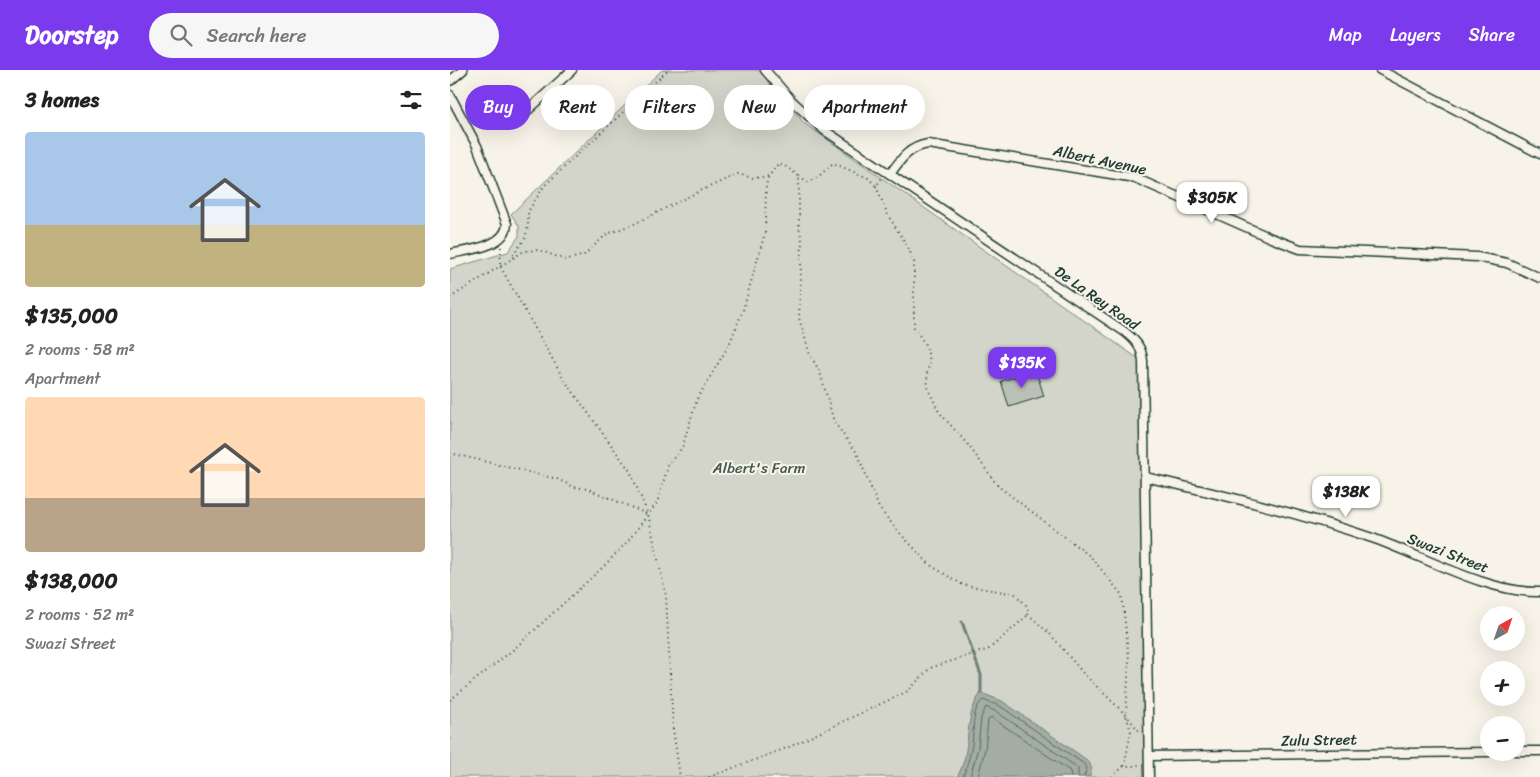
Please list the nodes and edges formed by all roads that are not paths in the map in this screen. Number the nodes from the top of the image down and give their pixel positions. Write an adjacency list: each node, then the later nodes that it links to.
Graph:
1 (463, 70): 5 (street)
2 (572, 70): 7 (street)
3 (765, 70): 9 (street, De La Rey Road)
4 (1380, 70): 8 (street)
5 (450, 81)
6 (450, 95): 10 (street)
7 (531, 107)
8 (1540, 154)
9 (890, 174): 11 (street, Albert Avenue); 12 (street, De La Rey Road)
10 (450, 254)
11 (1540, 278)
12 (1145, 477): 13 (street, Swazi Street); 17 (street, De La Rey Road)
13 (1540, 592)
14 (1525, 751): 15 (street)
15 (1540, 751)
16 (1480, 752): 17 (street, Zulu Street)
17 (1149, 756): 18 (street, De La Rey Road)
18 (1149, 777)

